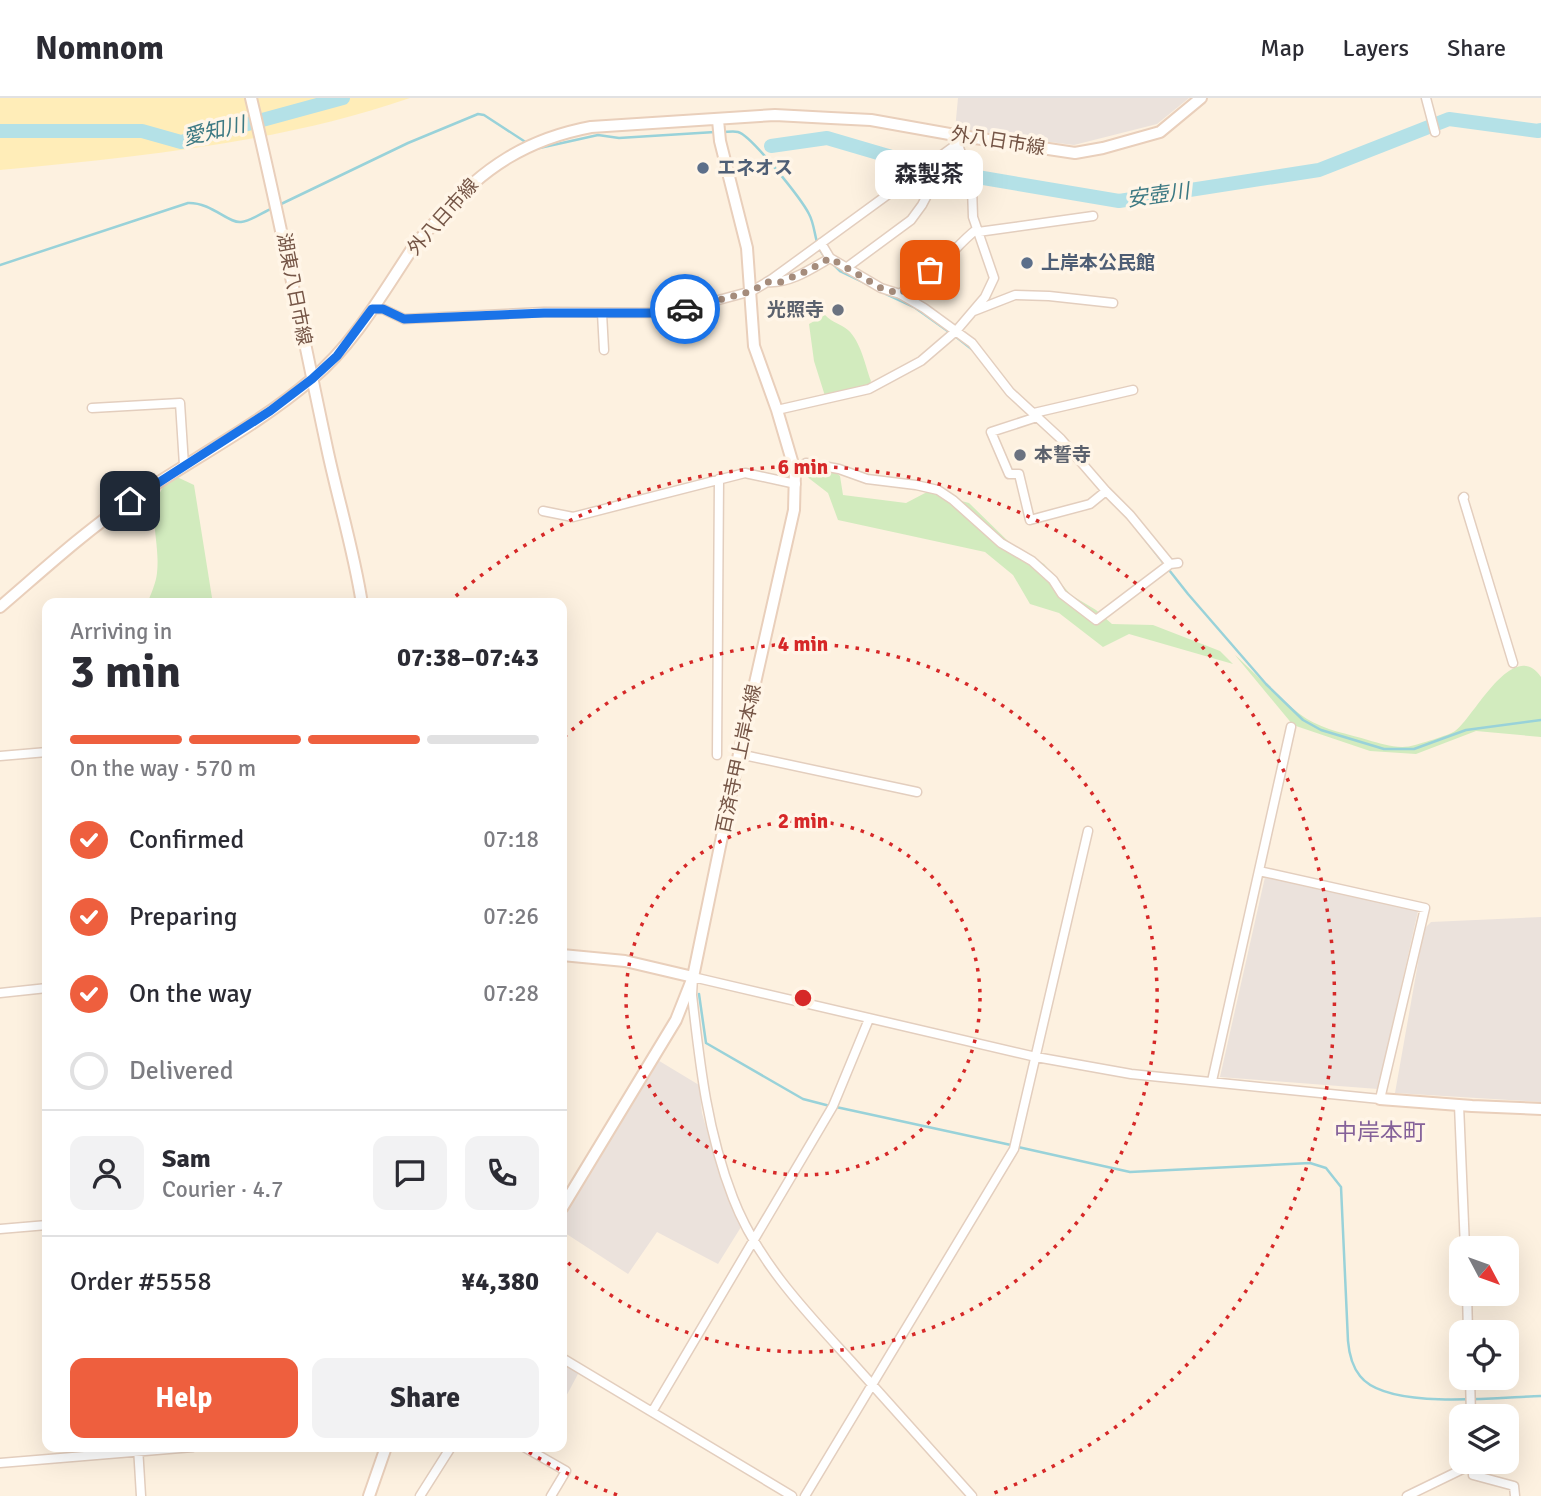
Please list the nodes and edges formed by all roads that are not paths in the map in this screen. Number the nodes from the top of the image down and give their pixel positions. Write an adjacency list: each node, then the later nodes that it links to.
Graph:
1 (251, 98): 21 (main road, 湖東八日市線)
2 (1201, 98): 6 (main road, 外八日市線)
3 (1426, 98): 5 (street)
4 (719, 130): 6 (main road, 外八日市線); 13 (main road, 百済寺甲上岸本線); 16 (main road, 外八日市線)
5 (1434, 132)
6 (954, 141): 8 (street); 9 (street); 11 (street)
7 (1093, 216): 8 (street)
8 (978, 231): 14 (street); 18 (street)
9 (821, 243): 10 (street); 12 (street)
10 (830, 258): 11 (street); 12 (street)
11 (846, 268): 14 (street)
12 (767, 282): 13 (street)
13 (752, 291): 17 (street); 24 (main road, 百済寺甲上岸本線)
14 (900, 294): 19 (street)
15 (1113, 303): 18 (street)
16 (372, 309): 17 (street); 21 (main road, 外八日市線)
17 (602, 313): 20 (street)
18 (971, 313): 19 (street)
19 (956, 331): 24 (street); 25 (street)
20 (604, 350)
21 (312, 379): 26 (main road, 外八日市線); 33 (main road, 湖東八日市線)
22 (1132, 390): 25 (street)
23 (92, 408): 26 (street)
24 (778, 410): 27 (main road, 百済寺甲上岸本線)
25 (1035, 415): 30 (street); 30 (street)
26 (184, 465): 34 (main road, 外八日市線)
27 (795, 471): 29 (main road, 百済寺甲上岸本線); 30 (street)
28 (719, 479): 29 (street); 32 (street); 39 (street)
29 (796, 484): 38 (main road, 百済寺甲上岸本線)
30 (1106, 491)
31 (1464, 497): 35 (street)
32 (543, 511)
33 (361, 598)
34 (0, 607)
35 (1513, 663)
36 (1291, 727): 43 (street)
37 (42, 752): 40 (street)
38 (739, 754): 41 (street); 45 (main road, 百済寺甲上岸本線)
39 (716, 755)
40 (0, 756)
41 (917, 792)
42 (1088, 831): 49 (street)
43 (1259, 871): 50 (street); 51 (street)
44 (567, 955): 45 (main road)
45 (693, 977): 48 (street); 54 (main road, 百済寺甲上岸本線); 58 (street)
46 (42, 989): 47 (street)
47 (0, 993)
48 (869, 1019): 49 (street); 58 (street)
49 (1036, 1057): 50 (street); 60 (street)
50 (1212, 1081): 51 (street)
51 (1380, 1099): 52 (main road)
52 (1459, 1105): 53 (main road); 57 (street)
53 (1541, 1109)
54 (567, 1200)
55 (42, 1225): 56 (street)
56 (0, 1229)
57 (1464, 1236)
58 (753, 1238): 60 (street); 61 (street)
59 (567, 1361): 61 (street)
60 (871, 1384): 75 (street); 76 (street)
61 (652, 1412): 74 (street)
62 (108, 1452): 67 (street)
63 (138, 1452): 70 (street)
64 (384, 1452): 71 (main road)
65 (448, 1452): 72 (street)
66 (533, 1452): 73 (street)
67 (0, 1463)
68 (1451, 1474): 77 (street)
69 (1474, 1474): 78 (street)
70 (141, 1496)
71 (369, 1496)
72 (420, 1496)
73 (551, 1496)
74 (792, 1496)
75 (805, 1496)
76 (972, 1496)
77 (1408, 1496)
78 (1515, 1496)

